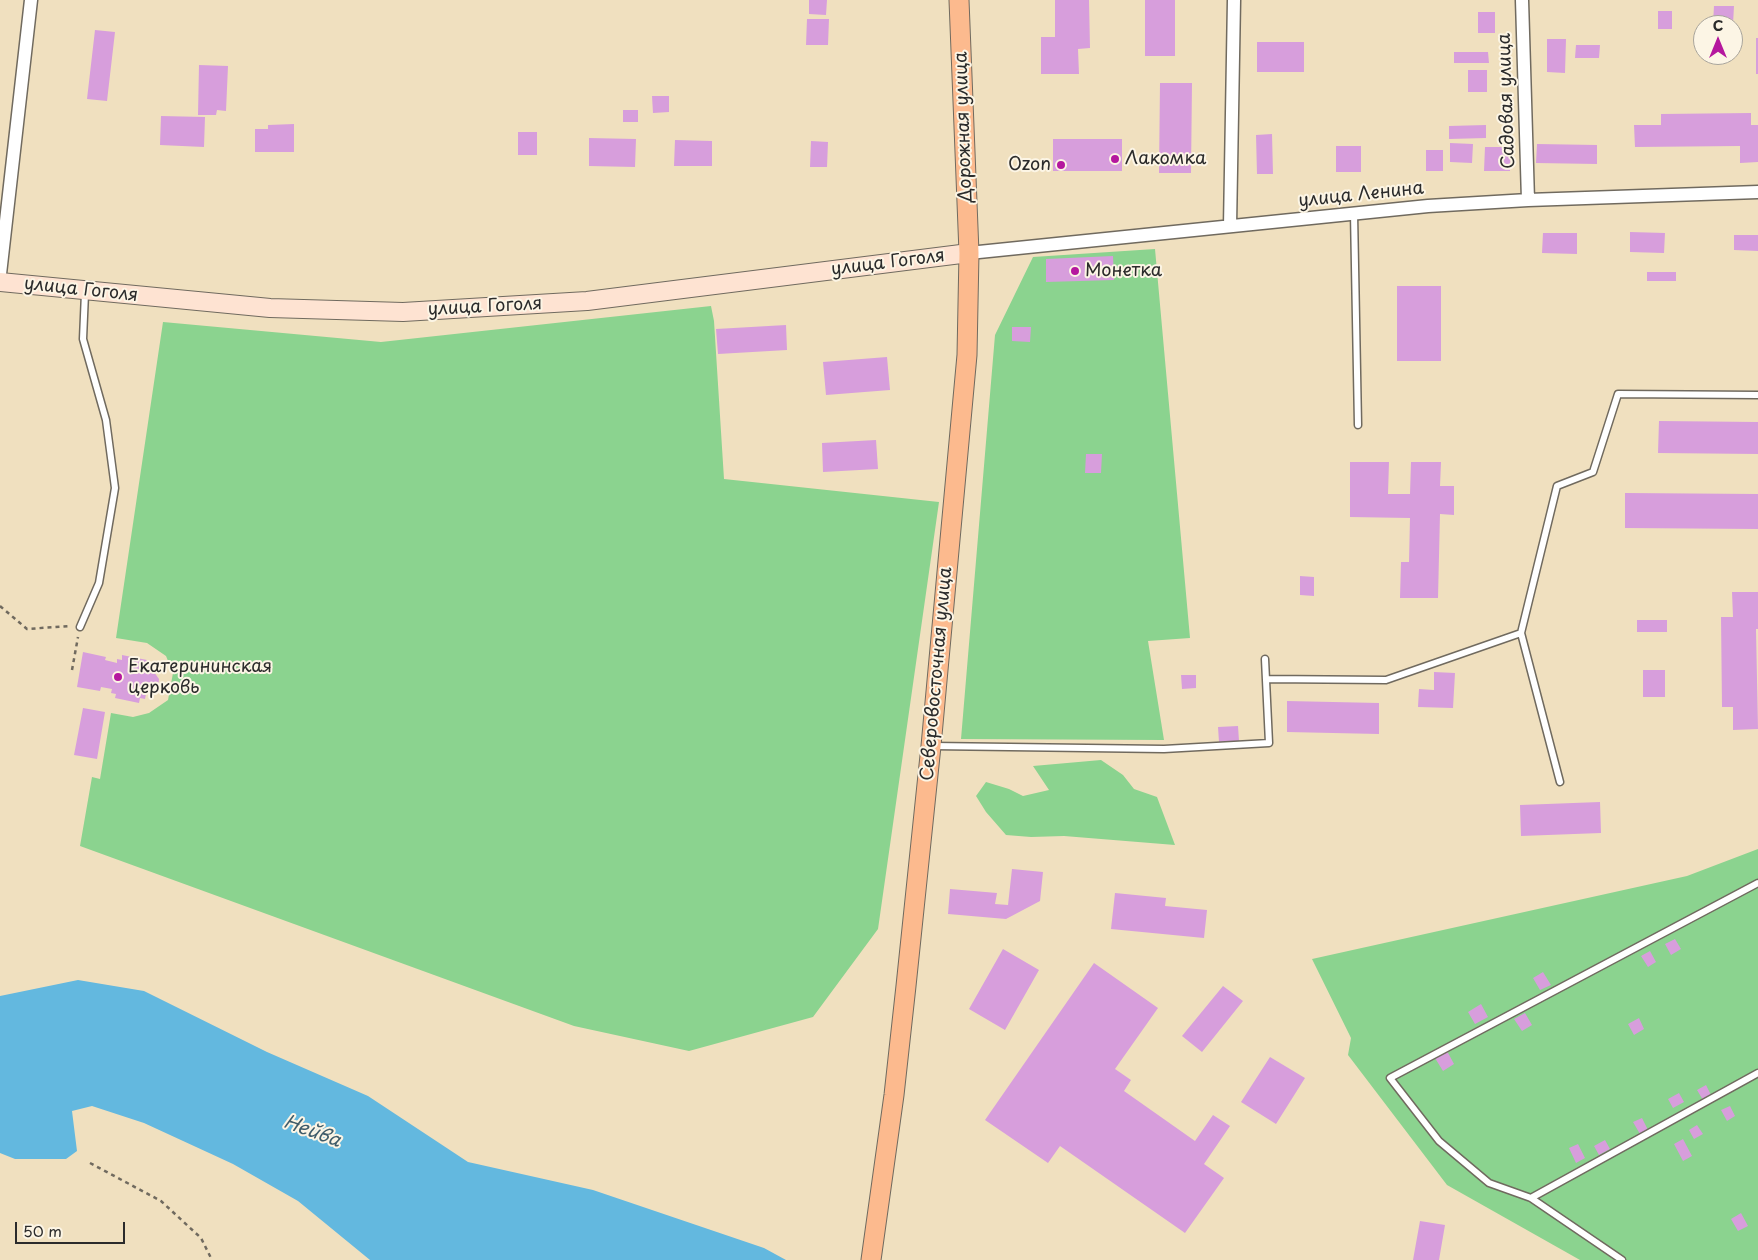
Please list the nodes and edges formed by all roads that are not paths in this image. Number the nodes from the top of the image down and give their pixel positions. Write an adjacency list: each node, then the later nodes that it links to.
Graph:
1 (31, 0): 10 (street)
2 (959, 0): 9 (main road, Дорожная улица)
3 (1234, 0): 8 (street)
4 (1522, 0): 6 (street, Садовая улица)
5 (1758, 192): 6 (street, улица Ленина)
6 (1528, 200): 7 (street, улица Ленина)
7 (1354, 213): 8 (street, улица Ленина); 14 (lane)
8 (1230, 226): 9 (street, улица Ленина)
9 (969, 253): 12 (street, улица Гоголя); 19 (main road, Северовосточная улица)
10 (0, 274)
11 (0, 282): 12 (street, улица Гоголя)
12 (85, 291): 15 (lane)
13 (1758, 396): 16 (lane)
14 (1358, 425)
15 (80, 627)
16 (1521, 633): 18 (lane); 20 (lane)
17 (1265, 659): 18 (lane)
18 (1266, 679): 19 (lane)
19 (931, 746): 24 (main road, Северовосточная улица)
20 (1560, 782)
21 (1758, 883): 23 (lane)
22 (1758, 1073): 23 (lane)
23 (1531, 1198): 25 (lane)
24 (871, 1260)
25 (1622, 1260)

